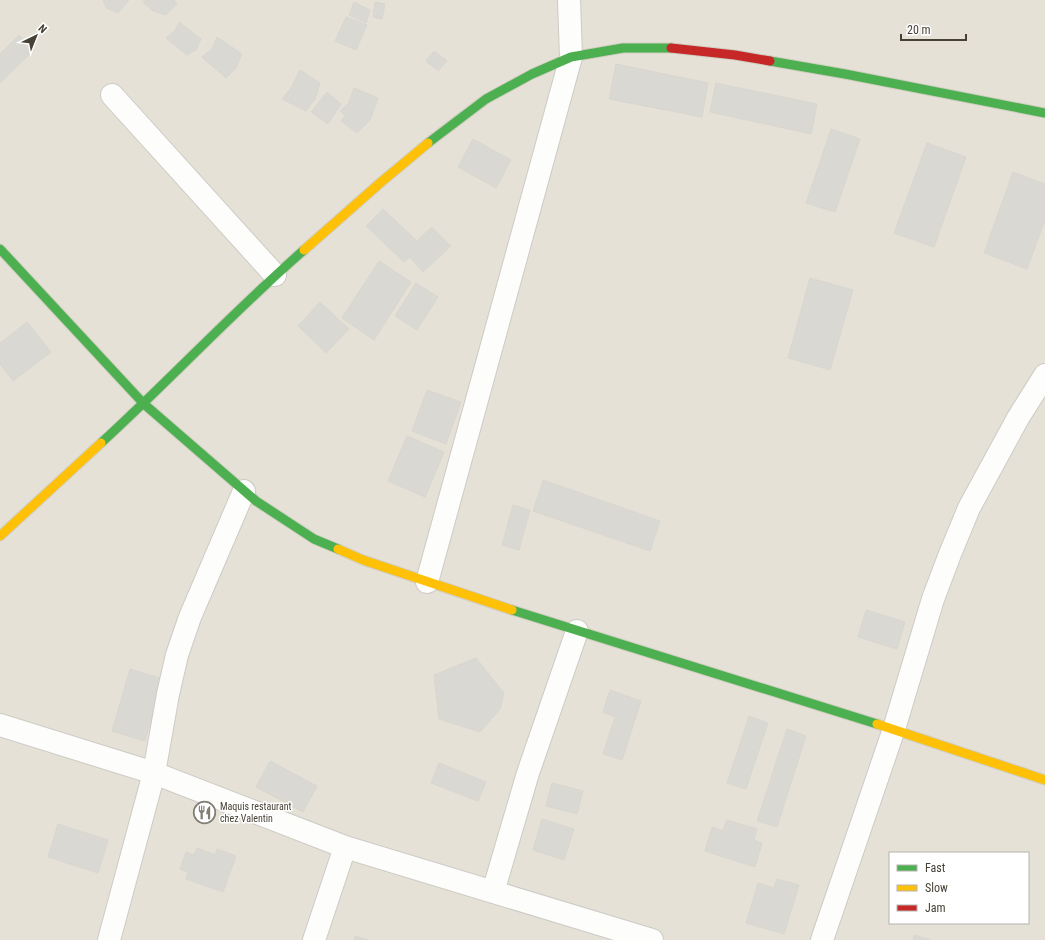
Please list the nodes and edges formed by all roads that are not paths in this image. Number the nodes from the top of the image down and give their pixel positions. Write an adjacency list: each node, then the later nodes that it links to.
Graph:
1 (569, 0): 2 (street)
2 (571, 57): 4 (street); 6 (street); 11 (street)
3 (112, 95): 6 (street)
4 (1045, 113)
5 (0, 249): 8 (street)
6 (275, 275): 8 (street)
7 (1045, 375): 14 (street)
8 (144, 404): 9 (street); 10 (street)
9 (244, 491): 11 (street); 15 (street)
10 (0, 536)
11 (427, 582): 12 (street)
12 (577, 631): 14 (street); 18 (street)
13 (0, 726): 15 (street)
14 (894, 729): 16 (street); 22 (street)
15 (154, 772): 17 (street); 19 (street)
16 (1045, 780)
17 (345, 847): 18 (street); 20 (street)
18 (493, 892): 21 (street)
19 (109, 940)
20 (314, 940)
21 (652, 940)
22 (822, 940)

